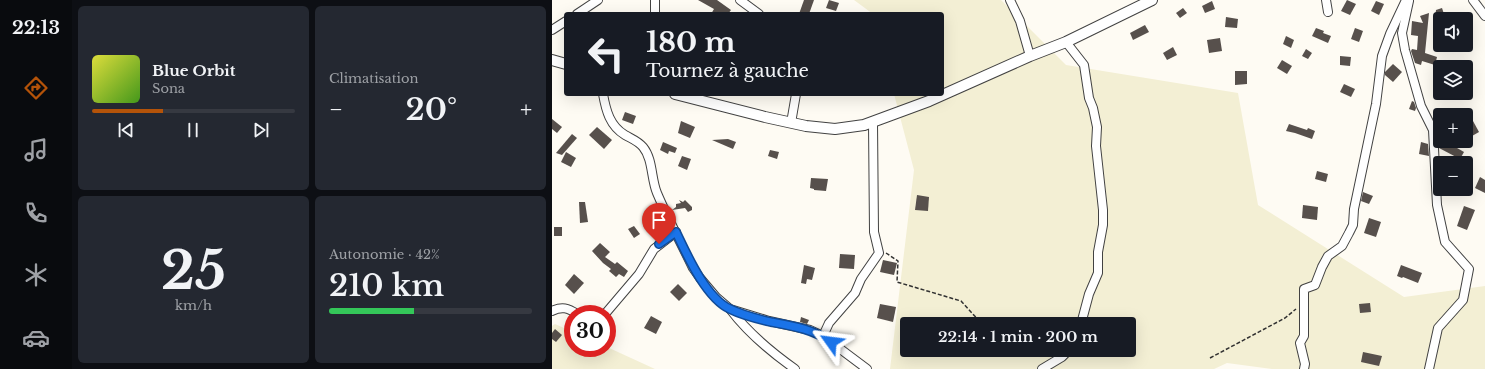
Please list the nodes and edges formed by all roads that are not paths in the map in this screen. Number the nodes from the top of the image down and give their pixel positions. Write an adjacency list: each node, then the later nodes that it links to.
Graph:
1 (598, 0): 9 (street)
2 (655, 0): 10 (street)
3 (740, 0): 11 (street)
4 (1010, 0): 17 (street)
5 (1152, 0): 16 (street)
6 (1326, 0): 12 (street)
7 (1408, 0): 38 (street); 39 (street)
8 (1473, 0): 13 (street)
9 (580, 12)
10 (655, 12)
11 (755, 12)
12 (1328, 12)
13 (1485, 16)
14 (564, 23): 15 (street)
15 (552, 30)
16 (1066, 42): 17 (street); 32 (street)
17 (1030, 56): 20 (street)
18 (552, 60): 19 (street)
19 (564, 63)
20 (944, 94)
21 (603, 96): 27 (street)
22 (683, 96): 25 (street)
23 (796, 96): 25 (street)
24 (940, 96): 26 (street)
25 (791, 123): 26 (street)
26 (873, 123): 33 (street)
27 (676, 232): 28 (street); 30 (street)
28 (613, 305)
29 (564, 308): 31 (street)
30 (730, 309): 33 (street); 35 (street)
31 (552, 311)
32 (1083, 317)
33 (823, 336): 36 (street)
34 (1062, 357): 37 (street)
35 (795, 369)
36 (867, 369)
37 (1042, 369)
38 (1304, 369)
39 (1429, 369)

